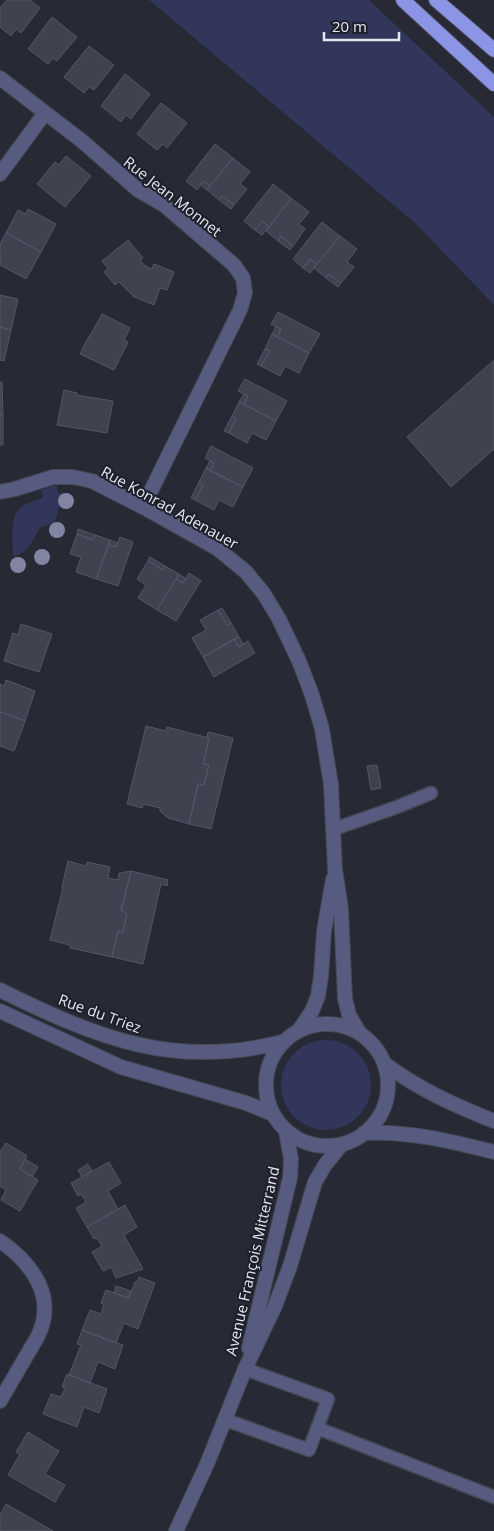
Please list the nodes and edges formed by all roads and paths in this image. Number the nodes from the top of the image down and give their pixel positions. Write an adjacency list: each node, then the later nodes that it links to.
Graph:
1 (403, 0): 5 (highway)
2 (436, 0): 3 (highway)
3 (494, 50)
4 (0, 78): 6 (street, Rue Jean Monnet)
5 (494, 84)
6 (45, 114): 7 (street); 9 (street, Rue Jean Monnet)
7 (0, 174)
8 (0, 492): 9 (street, Rue Konrad Adenauer)
9 (143, 507): 11 (street, Rue Konrad Adenauer)
10 (431, 793): 11 (lane)
11 (334, 829): 12 (street, Rue Konrad Adenauer)
12 (335, 869): 15 (street, Rue Konrad Adenauer); 16 (street, Rue Konrad Adenauer)
13 (0, 990): 17 (street, Rue du Triez)
14 (0, 1011): 19 (street)
15 (300, 1029): 16 (street); 17 (street)
16 (359, 1032): 18 (street)
17 (282, 1042): 19 (street)
18 (385, 1064): 20 (street); 22 (street)
19 (273, 1114): 21 (street)
20 (494, 1121)
21 (286, 1131): 23 (street); 26 (street, Avenue François Mitterrand)
22 (364, 1133): 23 (street); 24 (street)
23 (342, 1144): 26 (street, Avenue François Mitterrand)
24 (494, 1152)
25 (0, 1241): 27 (street)
26 (245, 1369): 28 (street, Avenue François Mitterrand); 29 (lane)
27 (0, 1401)
28 (226, 1420): 29 (lane); 31 (street, Avenue François Mitterrand)
29 (317, 1428): 30 (lane)
30 (494, 1497)
31 (176, 1531)

